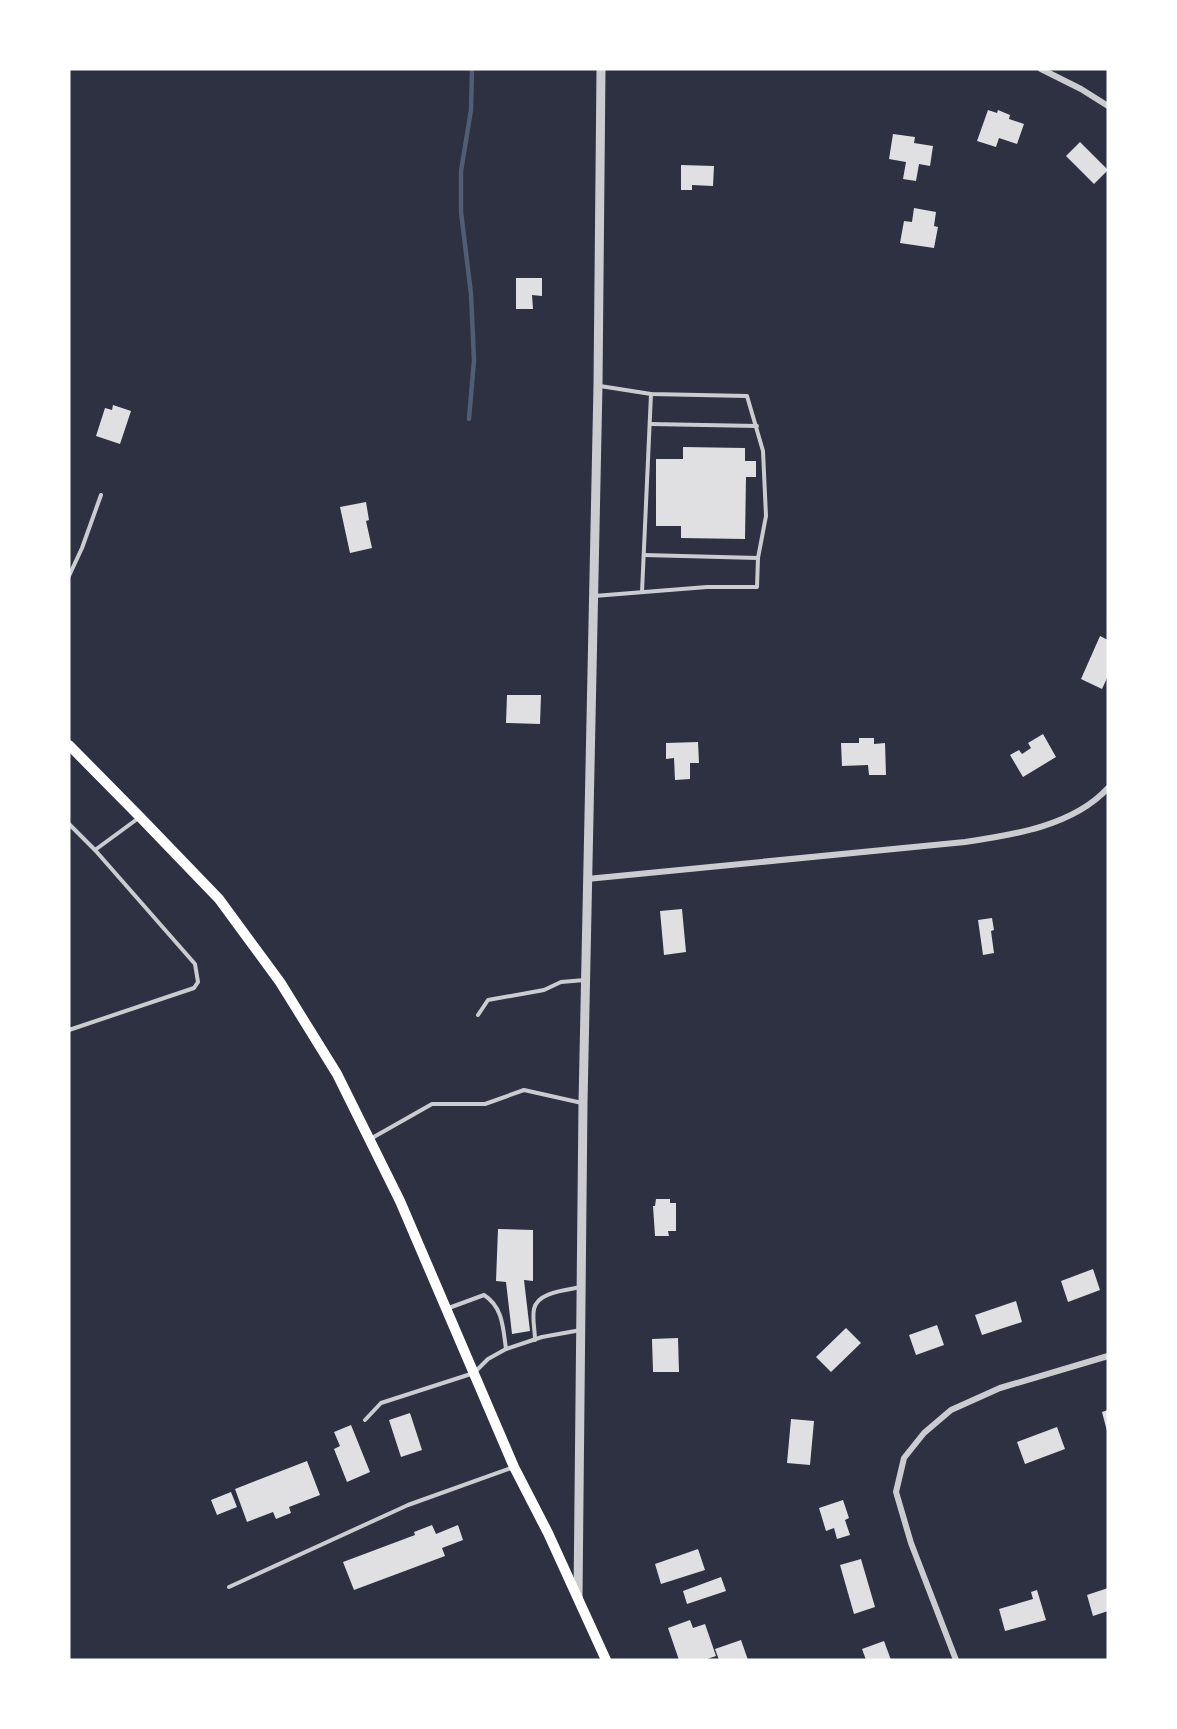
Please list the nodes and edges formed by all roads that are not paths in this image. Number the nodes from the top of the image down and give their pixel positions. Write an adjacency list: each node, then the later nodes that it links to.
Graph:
1 (601, 69): 4 (street)
2 (1041, 69): 3 (street)
3 (1108, 106)
4 (598, 385): 5 (lane); 13 (street)
5 (651, 394): 6 (lane); 7 (lane)
6 (650, 424): 7 (lane); 9 (lane)
7 (758, 426): 10 (lane)
8 (101, 495): 11 (lane)
9 (644, 555): 10 (lane); 12 (lane)
10 (758, 558): 12 (lane)
11 (69, 576)
12 (642, 592): 13 (lane)
13 (593, 596): 19 (street)
14 (69, 745): 16 (main road)
15 (1108, 788): 19 (street)
16 (140, 816): 18 (lane); 24 (main road)
17 (69, 824): 18 (lane)
18 (95, 850): 22 (lane)
19 (587, 879): 20 (street)
20 (586, 980): 21 (lane); 23 (street)
21 (478, 1015)
22 (69, 1030)
23 (583, 1103): 24 (lane); 25 (street)
24 (371, 1139): 26 (main road)
25 (582, 1287): 27 (street); 28 (lane)
26 (446, 1309): 29 (lane); 31 (main road)
27 (581, 1330): 28 (lane); 35 (street)
28 (535, 1340): 29 (lane)
29 (506, 1349): 31 (lane)
30 (1108, 1356): 37 (street)
31 (474, 1374): 32 (lane); 33 (main road)
32 (365, 1420)
33 (514, 1467): 34 (lane); 35 (main road)
34 (229, 1587)
35 (578, 1597): 36 (main road)
36 (606, 1660)
37 (956, 1660)

